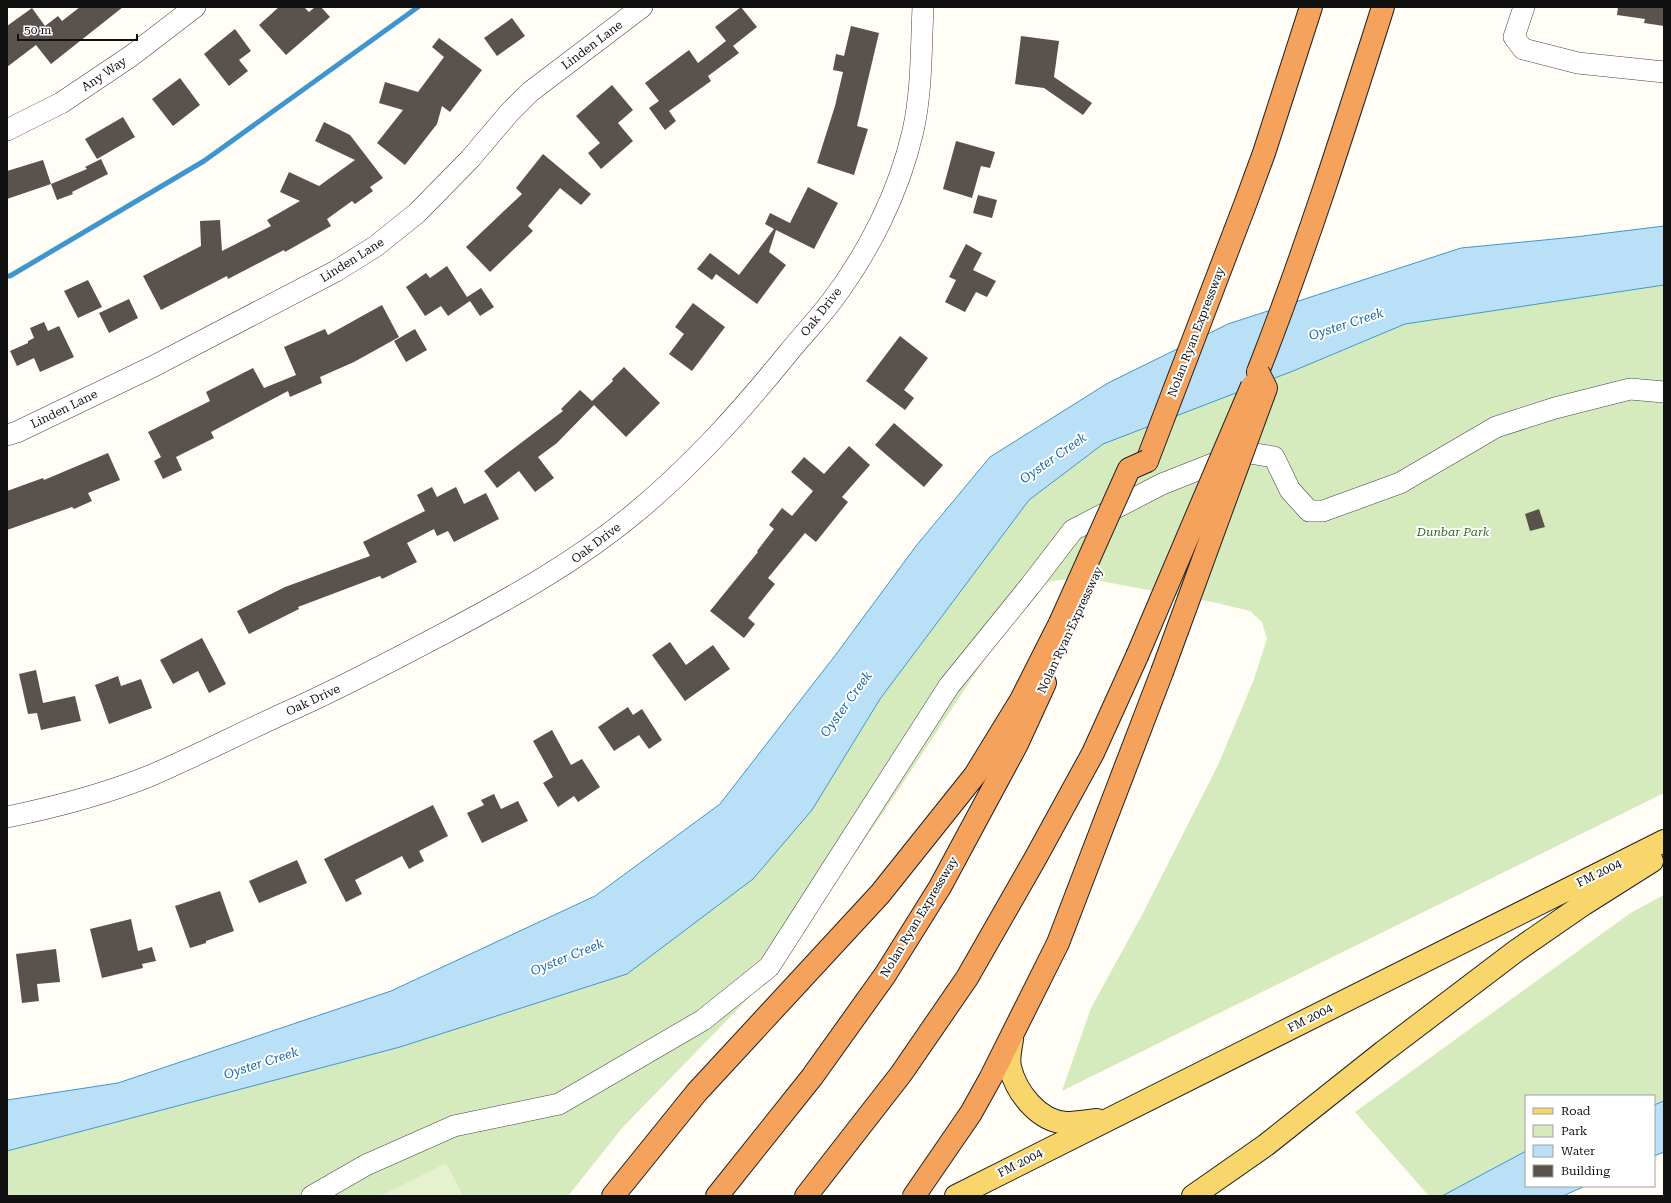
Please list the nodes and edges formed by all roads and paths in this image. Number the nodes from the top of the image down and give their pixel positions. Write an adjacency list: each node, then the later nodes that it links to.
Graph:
1 (195, 7): 8 (street, Any Way)
2 (642, 7): 11 (street, Linden Lane)
3 (923, 7): 13 (street, Oak Drive)
4 (1311, 7): 12 (highway, Nolan Ryan Expressway, bridge)
5 (1383, 7): 9 (highway)
6 (1524, 7): 7 (street)
7 (1664, 72)
8 (7, 130)
9 (1258, 372): 16 (highway, bridge); 21 (highway, bridge)
10 (1664, 392): 18 (street)
11 (7, 435)
12 (1066, 623): 19 (highway); 20 (highway, Nolan Ryan Expressway)
13 (7, 817)
14 (1664, 841): 17 (main road, FM 2004 / FM 2004)
15 (1664, 853): 24 (main road, FM 2004 / FM 2004)
16 (1012, 1039): 17 (main road); 22 (highway)
17 (1110, 1118): 23 (main road, FM 2004 / FM 2004)
18 (312, 1196)
19 (613, 1196)
20 (717, 1196)
21 (806, 1196)
22 (914, 1196)
23 (956, 1196)
24 (1193, 1196)

